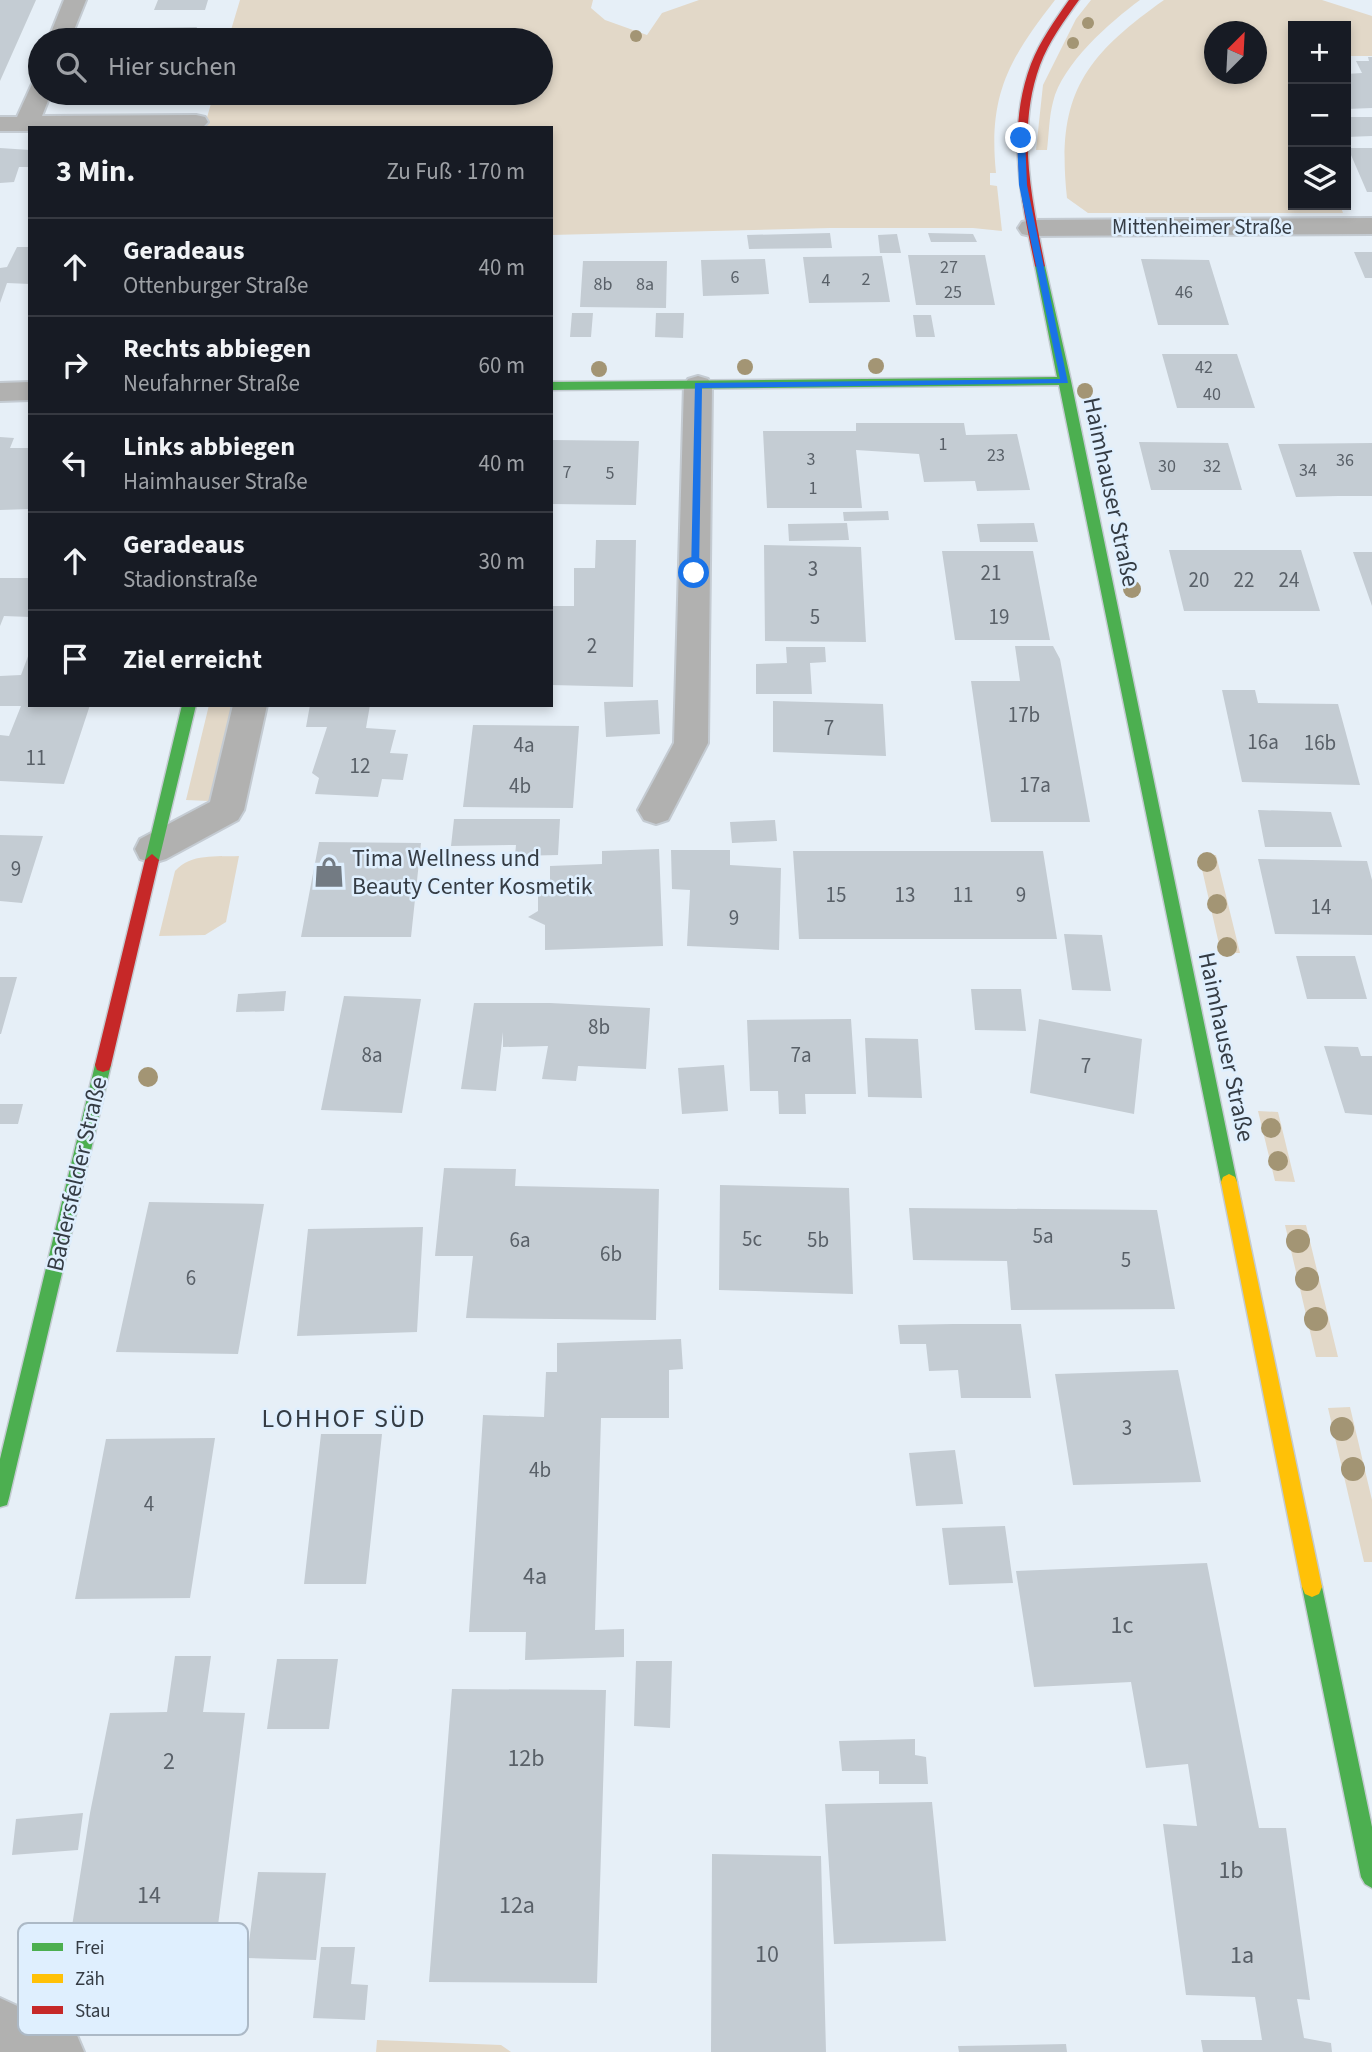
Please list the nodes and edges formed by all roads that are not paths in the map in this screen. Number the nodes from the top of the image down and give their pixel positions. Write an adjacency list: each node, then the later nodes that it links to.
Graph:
1 (75, 0): 3 (street)
2 (1074, 0): 9 (street, Haimhauser Straße)
3 (64, 28)
4 (34, 105): 6 (street)
5 (196, 121): 6 (street)
6 (27, 123): 7 (street)
7 (0, 124)
8 (1372, 226): 9 (street, Mittenheimer Straße)
9 (1031, 228): 10 (street, Haimhauser Straße)
10 (1065, 381): 11 (street); 20 (street, Haimhauser Straße)
11 (698, 385): 12 (street); 17 (street)
12 (553, 386)
13 (28, 391): 14 (street)
14 (0, 392)
15 (188, 707): 18 (street, Badersfelder Straße)
16 (250, 707): 18 (street)
17 (656, 810)
18 (153, 849): 19 (street, Badersfelder Straße)
19 (0, 1498)
20 (1372, 1877)
21 (0, 2025): 22 (street)
22 (18, 2034)
23 (21, 2035): 24 (street)
24 (57, 2052)

